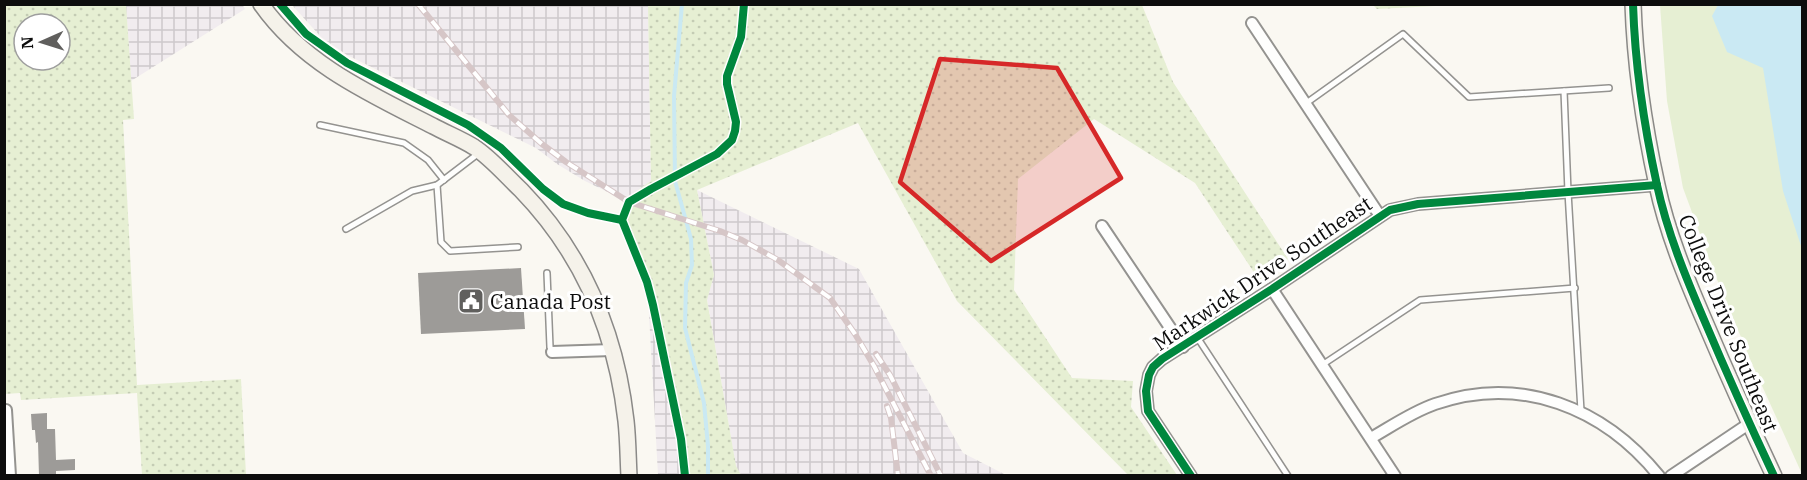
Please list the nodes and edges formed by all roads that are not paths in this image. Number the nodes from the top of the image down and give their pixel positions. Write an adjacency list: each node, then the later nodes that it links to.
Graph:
1 (261, 4): 8 (street)
2 (1633, 4): 11 (street, College Drive Southeast)
3 (1252, 23): 6 (street)
4 (1609, 88): 5 (lane)
5 (1564, 91): 6 (lane); 12 (lane)
6 (1305, 105): 13 (street)
7 (320, 125): 9 (lane)
8 (479, 152): 9 (lane); 22 (street)
9 (444, 180): 10 (lane)
10 (437, 185): 15 (lane); 16 (lane)
11 (1657, 185): 12 (street, Markwick Drive Southeast); 27 (street, College Drive Southeast)
12 (1568, 192): 13 (street, Markwick Drive Southeast); 18 (lane)
13 (1380, 216): 19 (street, Markwick Drive Southeast)
14 (1102, 226): 21 (street)
15 (346, 229)
16 (518, 247)
17 (547, 273): 23 (lane)
18 (1575, 288): 24 (lane); 26 (lane)
19 (1272, 289): 20 (street, Markwick Drive Southeast); 24 (street)
20 (1197, 338): 21 (street, Markwick Drive Southeast); 32 (lane)
21 (1183, 346): 31 (street, Markwick Drive Southeast)
22 (612, 350): 23 (street); 30 (street)
23 (552, 352)
24 (1322, 365): 28 (street)
25 (5, 410): 29 (street)
26 (1581, 411): 28 (street); 34 (street)
27 (1750, 423): 35 (street); 36 (street, College Drive Southeast)
28 (1371, 438): 33 (street)
29 (10, 476)
30 (629, 476)
31 (1191, 476)
32 (1288, 476)
33 (1395, 476)
34 (1659, 476)
35 (1671, 476)
36 (1774, 476)

